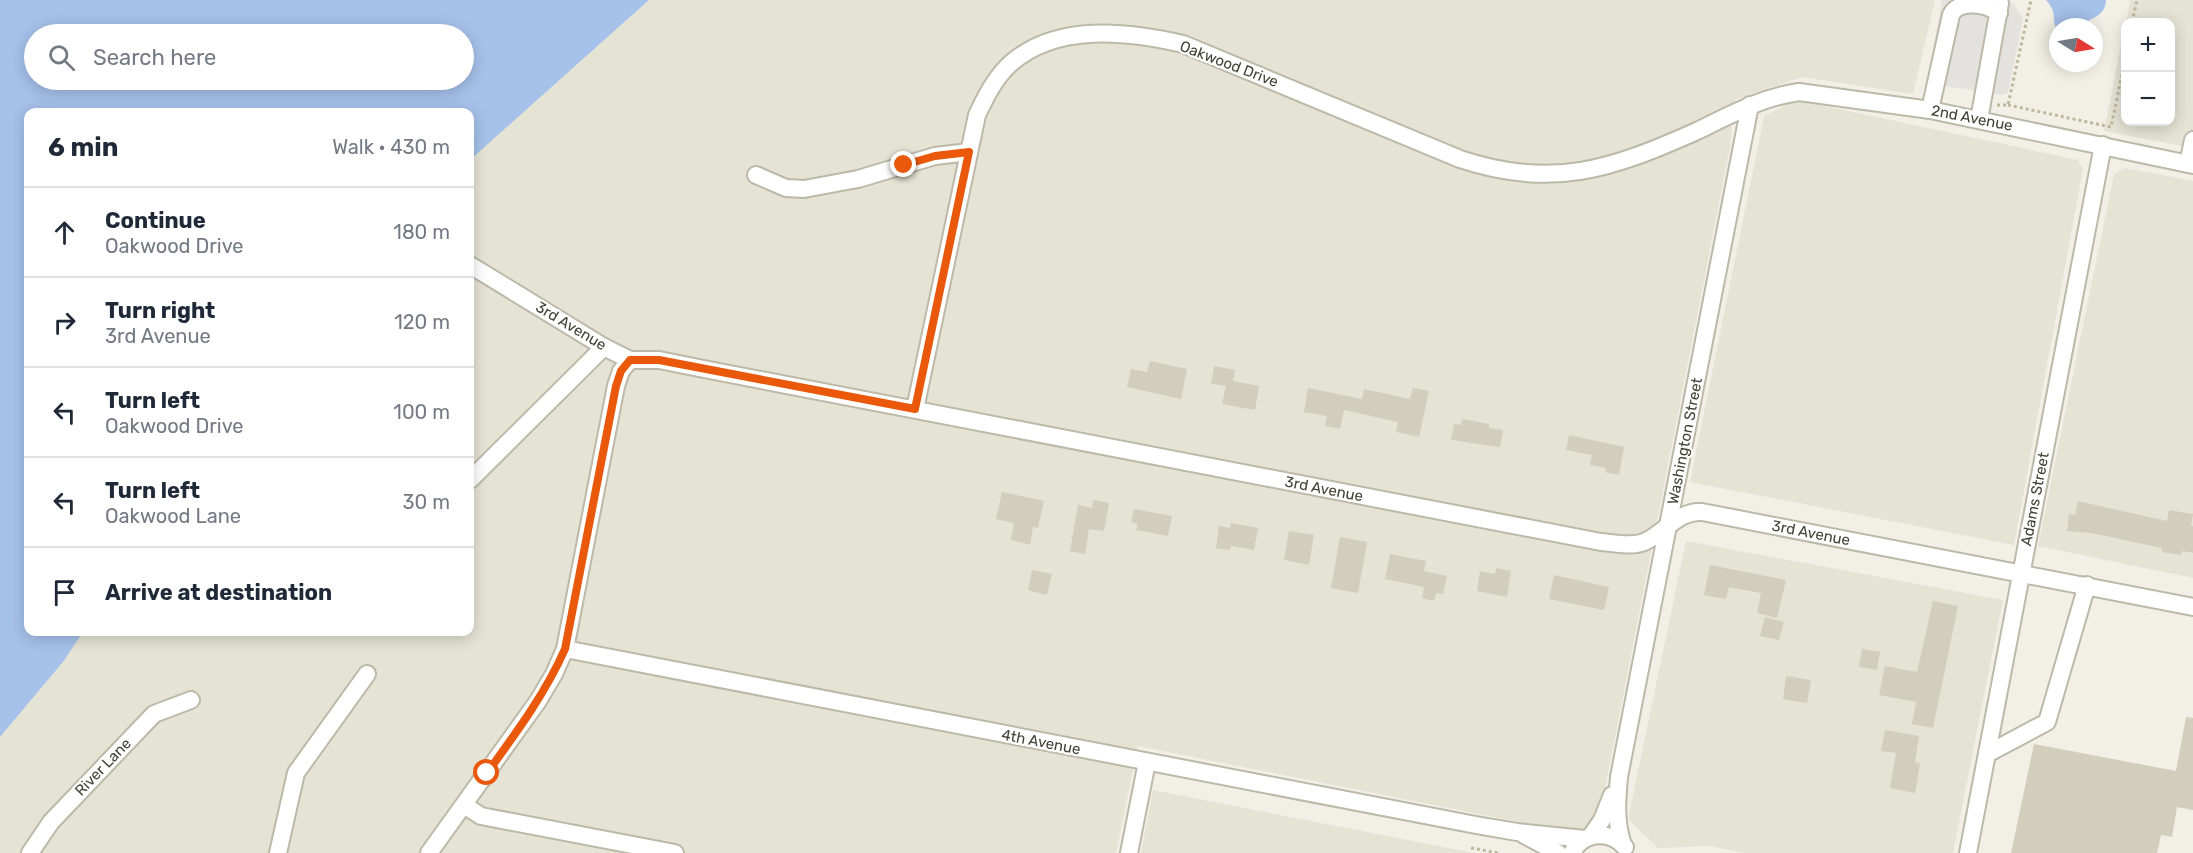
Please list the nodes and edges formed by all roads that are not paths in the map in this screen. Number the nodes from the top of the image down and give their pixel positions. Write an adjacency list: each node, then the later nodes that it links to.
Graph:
1 (2000, 6): 3 (street); 4 (street)
2 (1750, 105): 3 (street, 2nd Avenue); 7 (street, Oakwood Drive); 15 (street, Washington Street)
3 (1930, 110): 4 (street, 2nd Avenue)
4 (1983, 121): 6 (street, 2nd Avenue)
5 (2193, 140): 8 (street)
6 (2103, 145): 8 (street, 2nd Avenue); 16 (street, Adams Street)
7 (969, 152): 9 (street); 13 (street, Oakwood Drive)
8 (2191, 165)
9 (756, 175)
10 (474, 267): 11 (street, 3rd Avenue)
11 (604, 348): 12 (street, 3rd Avenue); 14 (street)
12 (630, 360): 13 (street, 3rd Avenue); 19 (street)
13 (915, 409): 15 (street, 3rd Avenue)
14 (474, 476)
15 (1669, 525): 16 (street, 3rd Avenue); 24 (street, Washington Street)
16 (2022, 573): 17 (street, 3rd Avenue); 22 (street, Adams Street)
17 (2087, 585): 18 (street, 3rd Avenue); 22 (street)
18 (2193, 607)
19 (565, 649): 23 (street, 4th Avenue); 25 (street)
20 (367, 674): 30 (street)
21 (191, 700): 29 (street, River Lane)
22 (1987, 754): 36 (street, Adams Street)
23 (1147, 762): 26 (street, 4th Avenue); 33 (street)
24 (1619, 777): 27 (street, Washington Street); 28 (street, Washington Street)
25 (464, 805): 31 (street); 32 (street)
26 (1517, 832): 27 (street, 4th Avenue); 34 (street, 4th Avenue)
27 (1588, 838): 28 (street, 4th Avenue); 35 (street, Washington Street)
28 (1626, 849)
29 (30, 853)
30 (278, 853)
31 (429, 853)
32 (675, 853)
33 (1129, 853)
34 (1558, 853)
35 (1572, 853)
36 (1968, 853)

